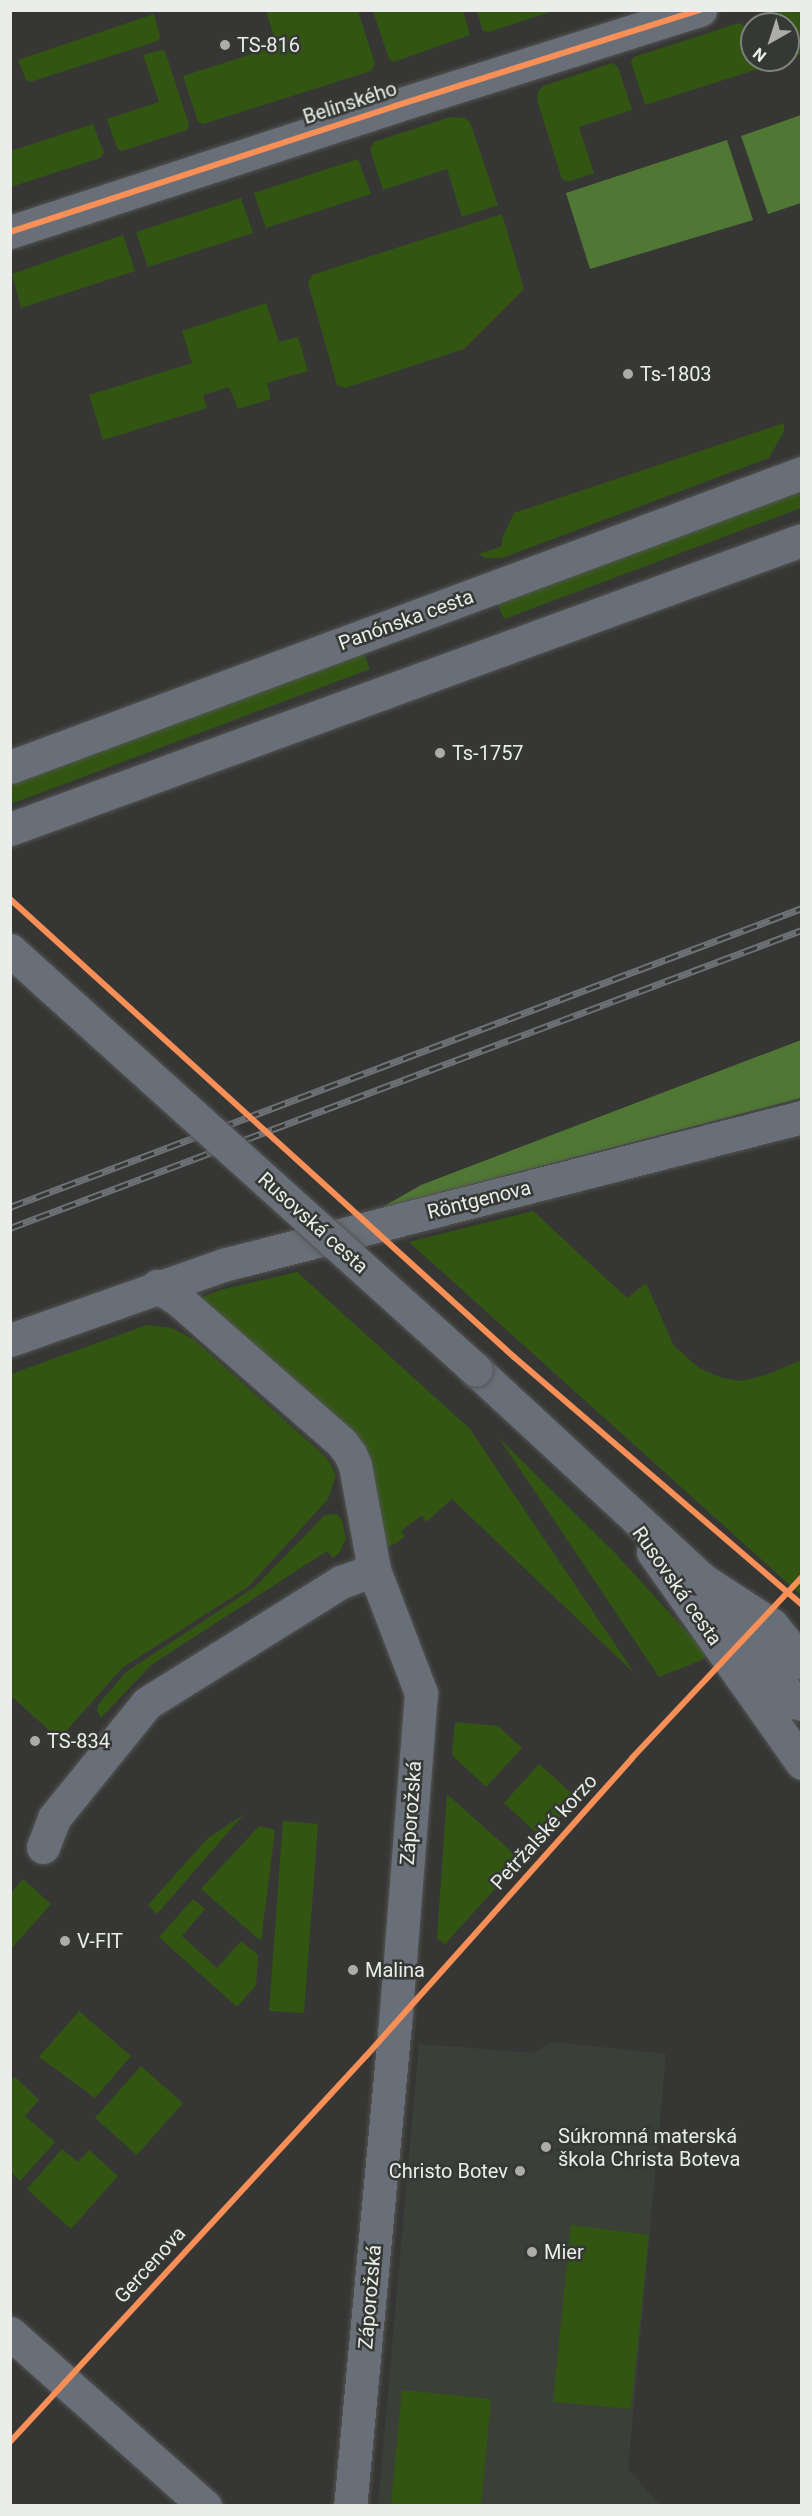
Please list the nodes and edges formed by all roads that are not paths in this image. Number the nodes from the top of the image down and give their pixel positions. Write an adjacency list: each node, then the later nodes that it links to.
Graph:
1 (700, 10): 2 (street, Belinského)
2 (10, 232)
3 (801, 473): 5 (main road, Panónska cesta)
4 (801, 540): 6 (main road)
5 (10, 768)
6 (10, 829)
7 (10, 950): 11 (street, Rusovská cesta, bridge)
8 (801, 1117): 9 (street, Röntgenova)
9 (157, 1286): 10 (street, Röntgenova); 12 (street)
10 (10, 1340)
11 (614, 1496): 13 (street, Rusovská cesta); 17 (street, Rusovská cesta)
12 (374, 1570): 18 (street); 21 (street, Záporožská)
13 (704, 1580): 14 (street, Rusovská cesta); 16 (street)
14 (787, 1631): 15 (street, Rusovská cesta)
15 (801, 1663)
16 (801, 1704)
17 (801, 1763)
18 (43, 1847)
19 (10, 2333): 20 (street)
20 (205, 2505)
21 (350, 2505)

